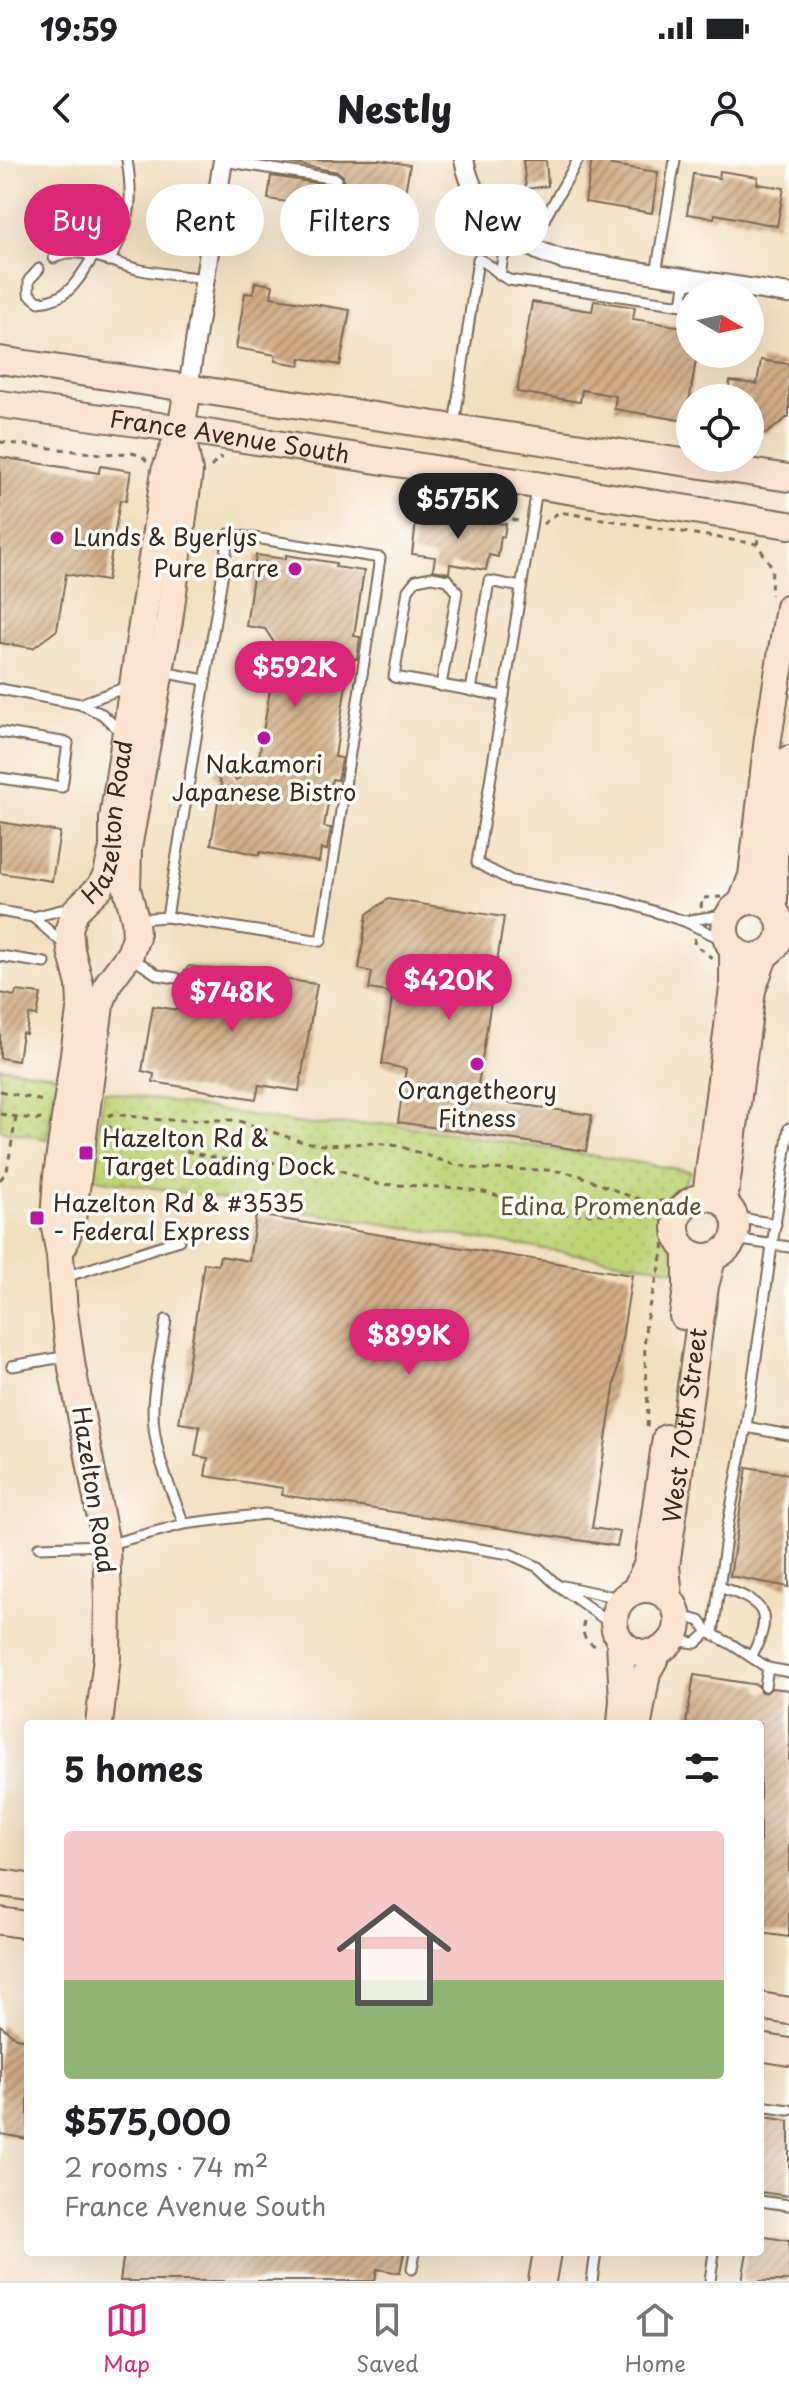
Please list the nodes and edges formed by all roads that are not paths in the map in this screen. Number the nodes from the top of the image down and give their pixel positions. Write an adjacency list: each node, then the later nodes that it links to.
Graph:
1 (127, 160): 13 (lane)
2 (464, 160): 7 (street)
3 (578, 160): 8 (lane)
4 (675, 160): 15 (lane)
5 (222, 162): 6 (lane); 18 (street, Hazelton Road)
6 (336, 179)
7 (471, 184)
8 (549, 205)
9 (504, 256): 16 (lane)
10 (549, 256): 15 (street)
11 (93, 257): 12 (lane); 13 (lane); 14 (lane)
12 (54, 258)
13 (109, 261): 18 (lane)
14 (39, 269)
15 (656, 274): 17 (street)
16 (500, 275): 17 (lane); 23 (lane)
17 (686, 278): 19 (street)
18 (205, 279): 21 (street, Hazelton Road)
19 (789, 294)
20 (0, 360): 21 (street, France Avenue South)
21 (188, 389): 23 (street, France Avenue South); 24 (street, Hazelton Road)
22 (0, 404): 24 (street, France Avenue South)
23 (454, 428): 25 (street, France Avenue South)
24 (181, 429): 26 (street, France Avenue South); 30 (street, Hazelton Road); 30 (street, Hazelton Road)
25 (789, 478)
26 (538, 485): 27 (street, France Avenue South); 28 (lane)
27 (789, 525)
28 (521, 587): 34 (lane); 35 (lane)
29 (780, 605): 42 (street)
30 (148, 669): 31 (lane); 36 (lane); 38 (street, Hazelton Road); 45 (street, Hazelton Road)
31 (205, 680): 47 (lane); 47 (lane)
32 (441, 686): 32 (lane); 34 (lane)
33 (0, 689): 36 (lane)
34 (471, 691): 35 (lane)
35 (504, 696): 48 (lane)
36 (80, 704): 38 (lane)
37 (0, 732): 40 (lane)
38 (124, 735): 41 (street, Hazelton Road)
39 (789, 759): 43 (street)
40 (0, 778)
41 (84, 902): 45 (street); 46 (lane); 50 (street, Hazelton Road)
42 (733, 903): 43 (street); 48 (lane); 49 (street)
43 (774, 910): 51 (street)
44 (0, 911): 46 (lane)
45 (133, 914): 47 (lane); 53 (street, Hazelton Road)
46 (33, 917): 50 (lane)
47 (167, 917)
48 (698, 923): 49 (lane)
49 (725, 950): 51 (street); 57 (street)
50 (72, 954): 53 (street); 64 (street, Hazelton Road)
51 (765, 954): 57 (street)
52 (0, 956): 54 (lane)
53 (124, 962): 55 (lane); 64 (street, Hazelton Road)
54 (45, 963)
55 (176, 978)
56 (789, 1128): 58 (lane)
57 (717, 1208): 58 (lane); 60 (lane); 62 (street, West 70th Street); 63 (street)
58 (776, 1224): 60 (lane)
59 (179, 1240): 64 (lane)
60 (772, 1246): 61 (lane); 68 (lane)
61 (789, 1247)
62 (687, 1251): 63 (street); 75 (street, West 70th Street)
63 (713, 1256): 76 (street, West 70th Street)
64 (61, 1267): 66 (street, Hazelton Road)
65 (166, 1320): 70 (lane)
66 (70, 1356): 67 (lane); 71 (street, Hazelton Road)
67 (12, 1366)
68 (746, 1427): 69 (lane); 74 (lane)
69 (789, 1435)
70 (184, 1524): 71 (lane); 73 (lane)
71 (106, 1545): 72 (lane); 83 (street, Hazelton Road)
72 (39, 1547)
73 (556, 1584): 75 (lane); 78 (lane)
74 (719, 1587): 77 (lane); 79 (lane)
75 (630, 1594): 76 (street); 78 (street)
76 (670, 1626): 77 (lane); 77 (lane); 78 (street); 85 (street, West 70th Street)
77 (710, 1633): 79 (lane)
78 (613, 1640): 84 (street)
79 (751, 1657): 80 (lane)
80 (768, 1668): 81 (lane); 82 (lane)
81 (789, 1672)
82 (765, 1686)
83 (99, 1720)
84 (621, 1720)
85 (639, 1720)
86 (0, 1883): 87 (street)
87 (24, 1886)
88 (0, 1921): 89 (street)
89 (24, 1924)
90 (764, 2007): 91 (street)
91 (789, 2011)
92 (764, 2048): 93 (street)
93 (789, 2052)
94 (764, 2107): 95 (lane)
95 (789, 2110)
96 (764, 2202): 97 (lane)
97 (789, 2205)
98 (414, 2256): 102 (lane)
99 (546, 2256): 103 (street)
100 (595, 2256): 104 (lane)
101 (713, 2256): 105 (lane)
102 (412, 2269)
103 (542, 2281)
104 (592, 2281)
105 (710, 2281)

